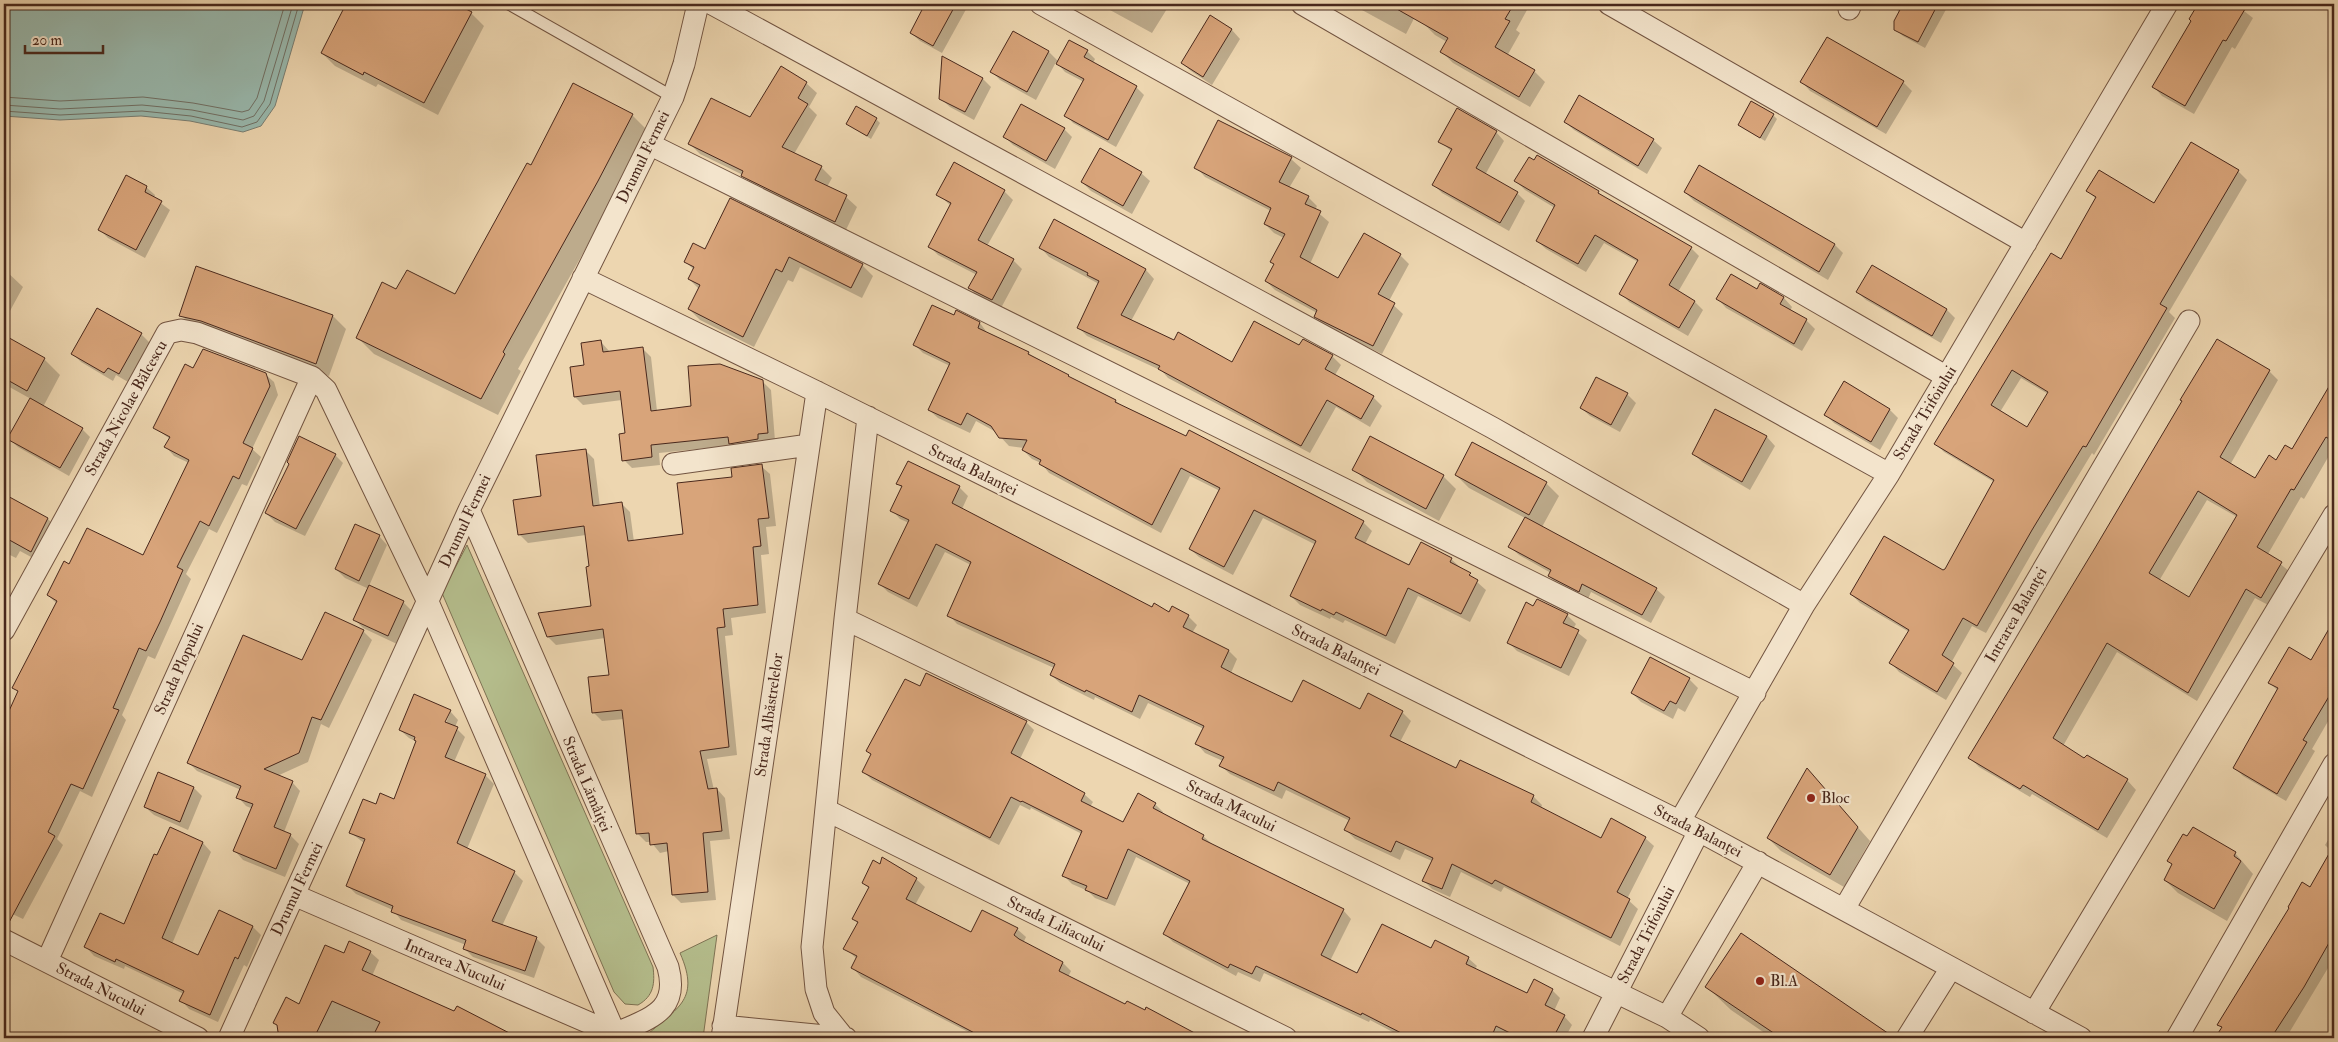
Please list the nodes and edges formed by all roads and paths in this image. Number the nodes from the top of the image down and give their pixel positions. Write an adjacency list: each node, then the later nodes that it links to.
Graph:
1 (508, 4): 8 (lane)
2 (698, 4): 8 (street, Drumul Fermei)
3 (712, 4): 23 (street)
4 (1041, 4): 19 (street)
5 (1302, 4): 14 (street)
6 (1609, 4): 10 (street)
7 (2167, 4): 10 (street, Strada Trifoiului)
8 (673, 96): 9 (street, Drumul Fermei)
9 (650, 145): 11 (street, Drumul Fermei); 26 (street)
10 (2026, 243): 14 (street, Strada Trifoiului)
11 (583, 278): 15 (street, Strada Balanței); 20 (street, Drumul Fermei)
12 (2189, 322): 33 (street, Intrarea Balanței)
13 (312, 377): 22 (street, Strada Nicolae Bălcescu); 25 (street, Strada Nicolae Bălcescu); 35 (street, Strada Plopului)
14 (1947, 377): 19 (street, Strada Trifoiului)
15 (817, 392): 16 (street, Strada Balanței); 17 (street, Strada Albăstrelelor)
16 (868, 417): 24 (street); 29 (street, Strada Balanței)
17 (809, 445): 18 (street); 40 (street, Strada Albăstrelelor)
18 (673, 464)
19 (1889, 474): 23 (street, Strada Trifoiului)
20 (469, 510): 22 (street, Drumul Fermei); 41 (street, Strada Lămâiței)
21 (2334, 516): 38 (street)
22 (428, 602): 32 (street, Drumul Fermei); 41 (street)
23 (1804, 605): 26 (street, Strada Trifoiului)
24 (845, 618): 28 (street); 37 (street, Strada Macului)
25 (4, 630)
26 (1755, 693): 29 (street, Strada Trifoiului)
27 (2334, 764): 50 (street)
28 (826, 810): 44 (street); 45 (street, Strada Liliacului)
29 (1680, 821): 30 (street, Strada Balanței)
30 (1699, 831): 31 (street, Strada Balanței); 37 (street, Strada Trifoiului)
31 (1758, 862): 33 (street, Strada Balanței); 39 (street)
32 (294, 895): 41 (street, Intrarea Nucului); 43 (street, Drumul Fermei)
33 (1844, 908): 36 (street, Strada Balanței)
34 (4, 940): 35 (street, Strada Nucului)
35 (47, 961): 42 (street, Strada Nucului)
36 (1951, 968): 38 (street, Strada Balanței); 48 (street)
37 (1616, 994): 39 (street, Strada Macului); 46 (street, Strada Trifoiului)
38 (2034, 1013): 49 (street, Strada Balanței)
39 (1667, 1017): 47 (street, Strada Macului)
40 (723, 1032): 44 (street)
41 (616, 1036)
42 (198, 1038)
43 (229, 1038)
44 (845, 1038)
45 (1286, 1038)
46 (1593, 1038)
47 (1699, 1038)
48 (1906, 1038)
49 (2081, 1038)
50 (2177, 1038)

